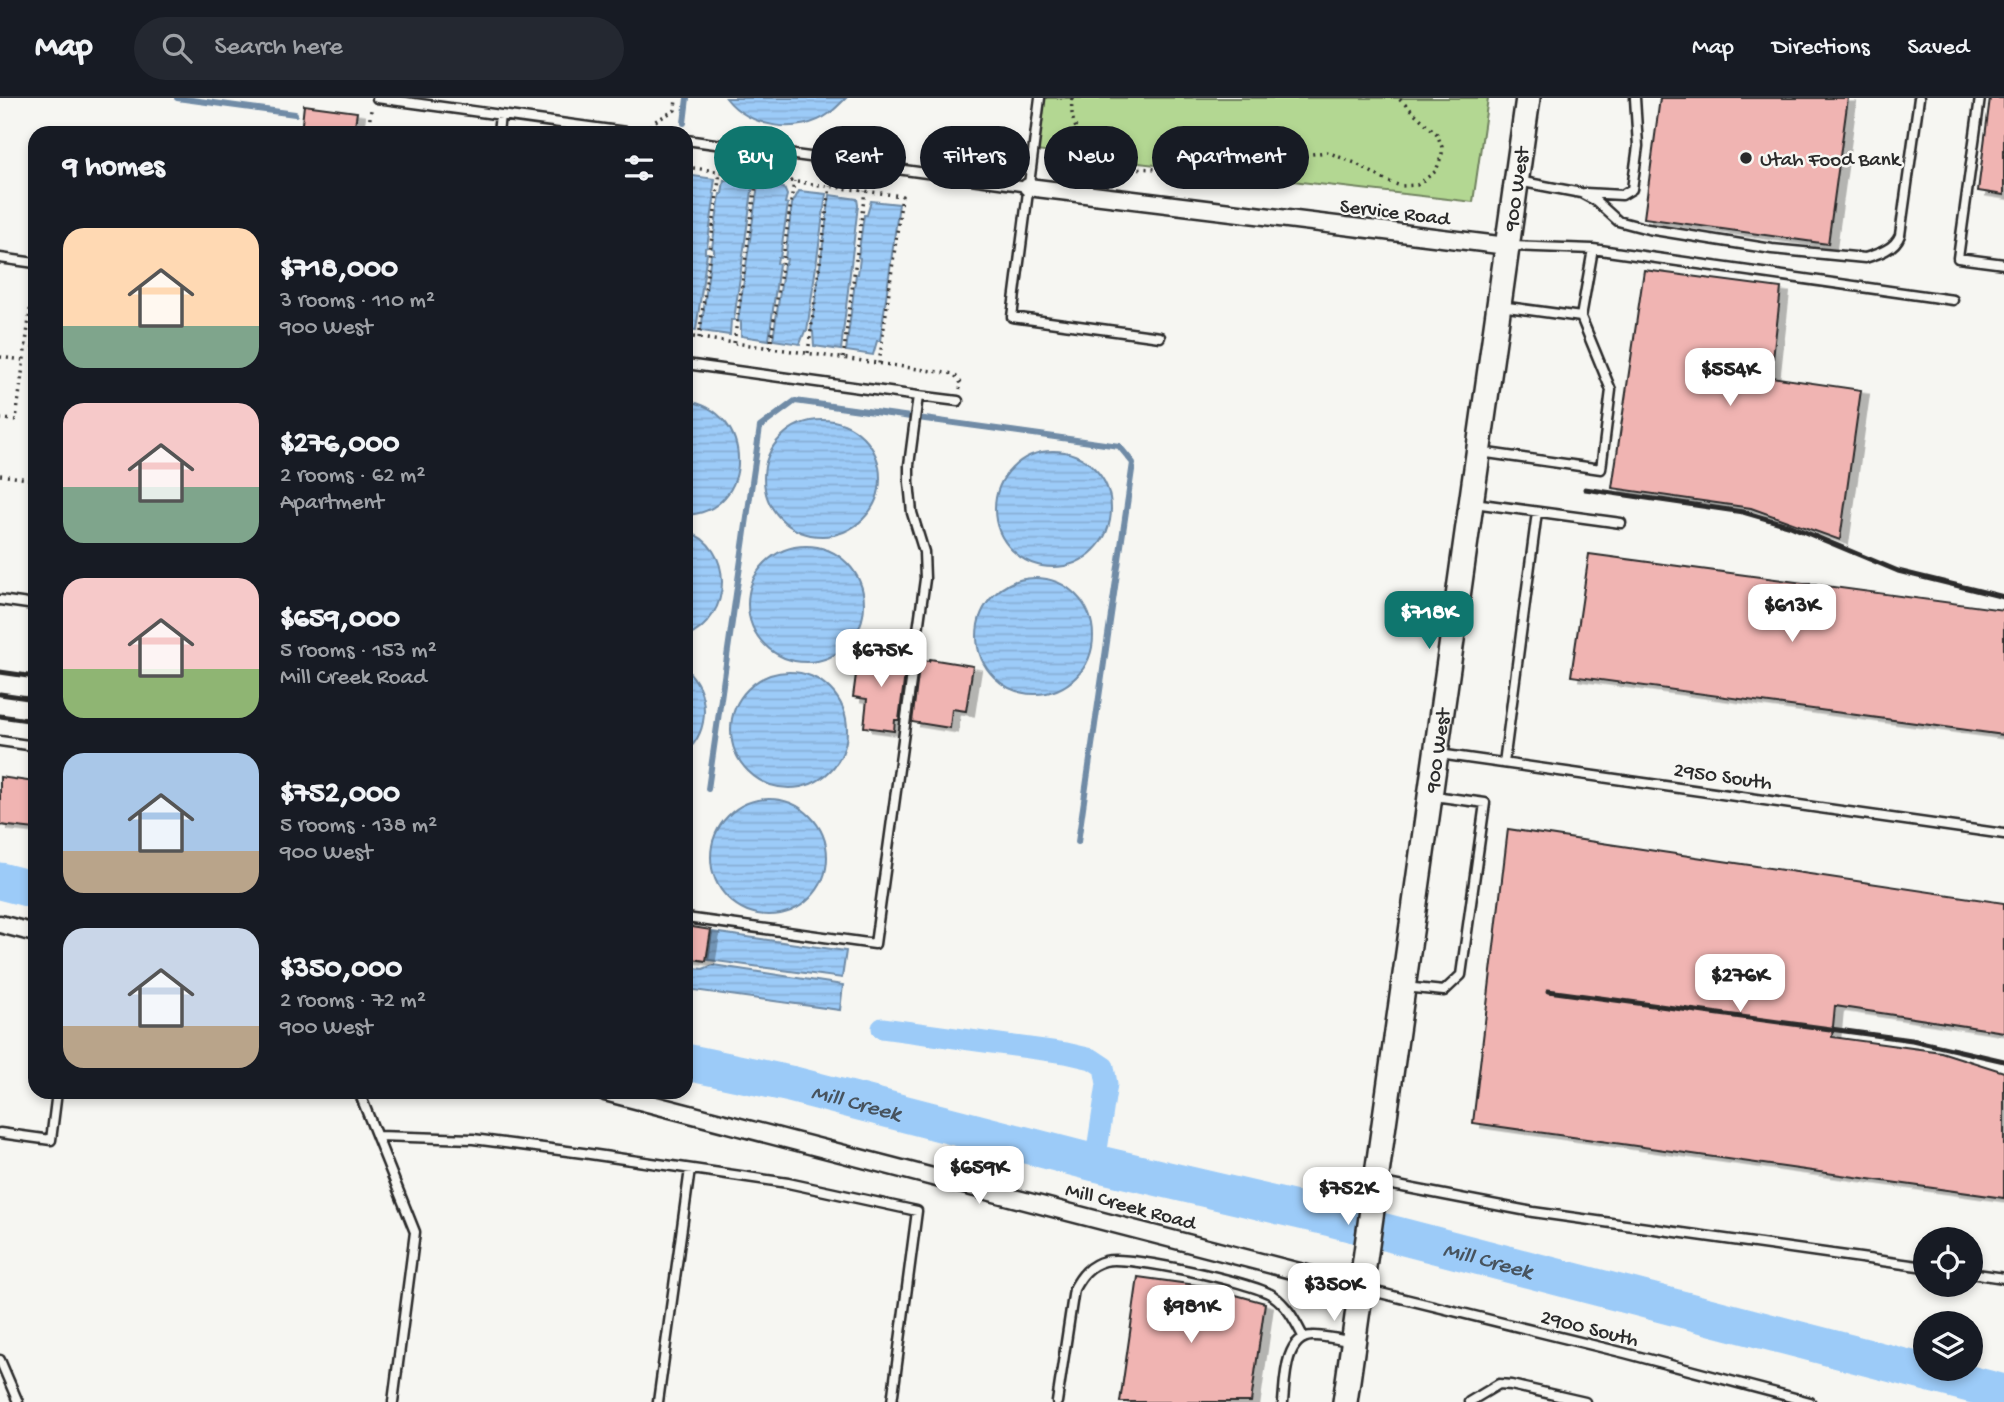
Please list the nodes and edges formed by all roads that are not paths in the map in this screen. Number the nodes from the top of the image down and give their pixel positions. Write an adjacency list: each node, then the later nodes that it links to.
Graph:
1 (375, 98): 7 (lane)
2 (1040, 98): 12 (lane)
3 (1528, 98): 13 (main road, 900 West)
4 (1919, 98): 16 (lane)
5 (1980, 98): 21 (lane)
6 (1635, 100): 16 (lane)
7 (500, 115): 8 (lane); 9 (lane)
8 (499, 126)
9 (581, 126)
10 (693, 141): 11 (lane)
11 (920, 172)
12 (1030, 172)
13 (1516, 181): 16 (lane); 17 (main road, 900 West)
14 (1030, 187): 17 (street, Service Road)
15 (1028, 189): 25 (lane)
16 (1581, 193)
17 (1507, 246): 18 (lane); 23 (main road, 900 West)
18 (1592, 249): 22 (lane); 24 (lane)
19 (0, 258): 20 (lane)
20 (28, 262)
21 (2004, 264)
22 (1953, 300)
23 (1498, 306): 24 (lane); 29 (main road, 900 West)
24 (1581, 317): 29 (lane)
25 (1160, 337)
26 (693, 365): 27 (lane)
27 (918, 396): 28 (lane); 41 (lane)
28 (958, 401)
29 (1478, 452): 30 (main road, 900 West)
30 (1471, 503): 31 (lane); 37 (main road, 900 West)
31 (1537, 512): 32 (lane); 38 (lane)
32 (1621, 523)
33 (0, 600): 34 (lane)
34 (28, 604)
35 (0, 741): 36 (lane)
36 (28, 745)
37 (1437, 753): 38 (lane, 2950 South); 39 (main road, 900 West)
38 (1504, 763): 40 (lane, 2950 South)
39 (1431, 795): 44 (main road, 900 West); 44 (lane)
40 (2004, 834)
41 (693, 919)
42 (0, 924): 43 (street)
43 (28, 931)
44 (1404, 988): 51 (main road, 900 West)
45 (56, 1099): 48 (lane)
46 (362, 1099): 49 (lane)
47 (632, 1099): 55 (street, Mill Creek Road)
48 (0, 1133)
49 (378, 1136): 50 (lane); 60 (lane)
50 (690, 1169): 61 (lane); 62 (lane)
51 (1377, 1182): 52 (lane); 55 (main road, 900 West)
52 (1913, 1265)
53 (1983, 1275): 54 (lane)
54 (2004, 1278)
55 (1362, 1288): 57 (main road, 900 West); 68 (lane, 2900 South)
56 (1304, 1338): 57 (lane); 63 (lane); 64 (lane)
57 (1354, 1342): 65 (main road, 900 West)
58 (0, 1360): 59 (lane)
59 (18, 1402)
60 (393, 1402)
61 (658, 1402)
62 (892, 1402)
63 (1057, 1402)
64 (1283, 1402)
65 (1345, 1402)
66 (1469, 1402): 67 (lane)
67 (1585, 1402)
68 (1810, 1402)

